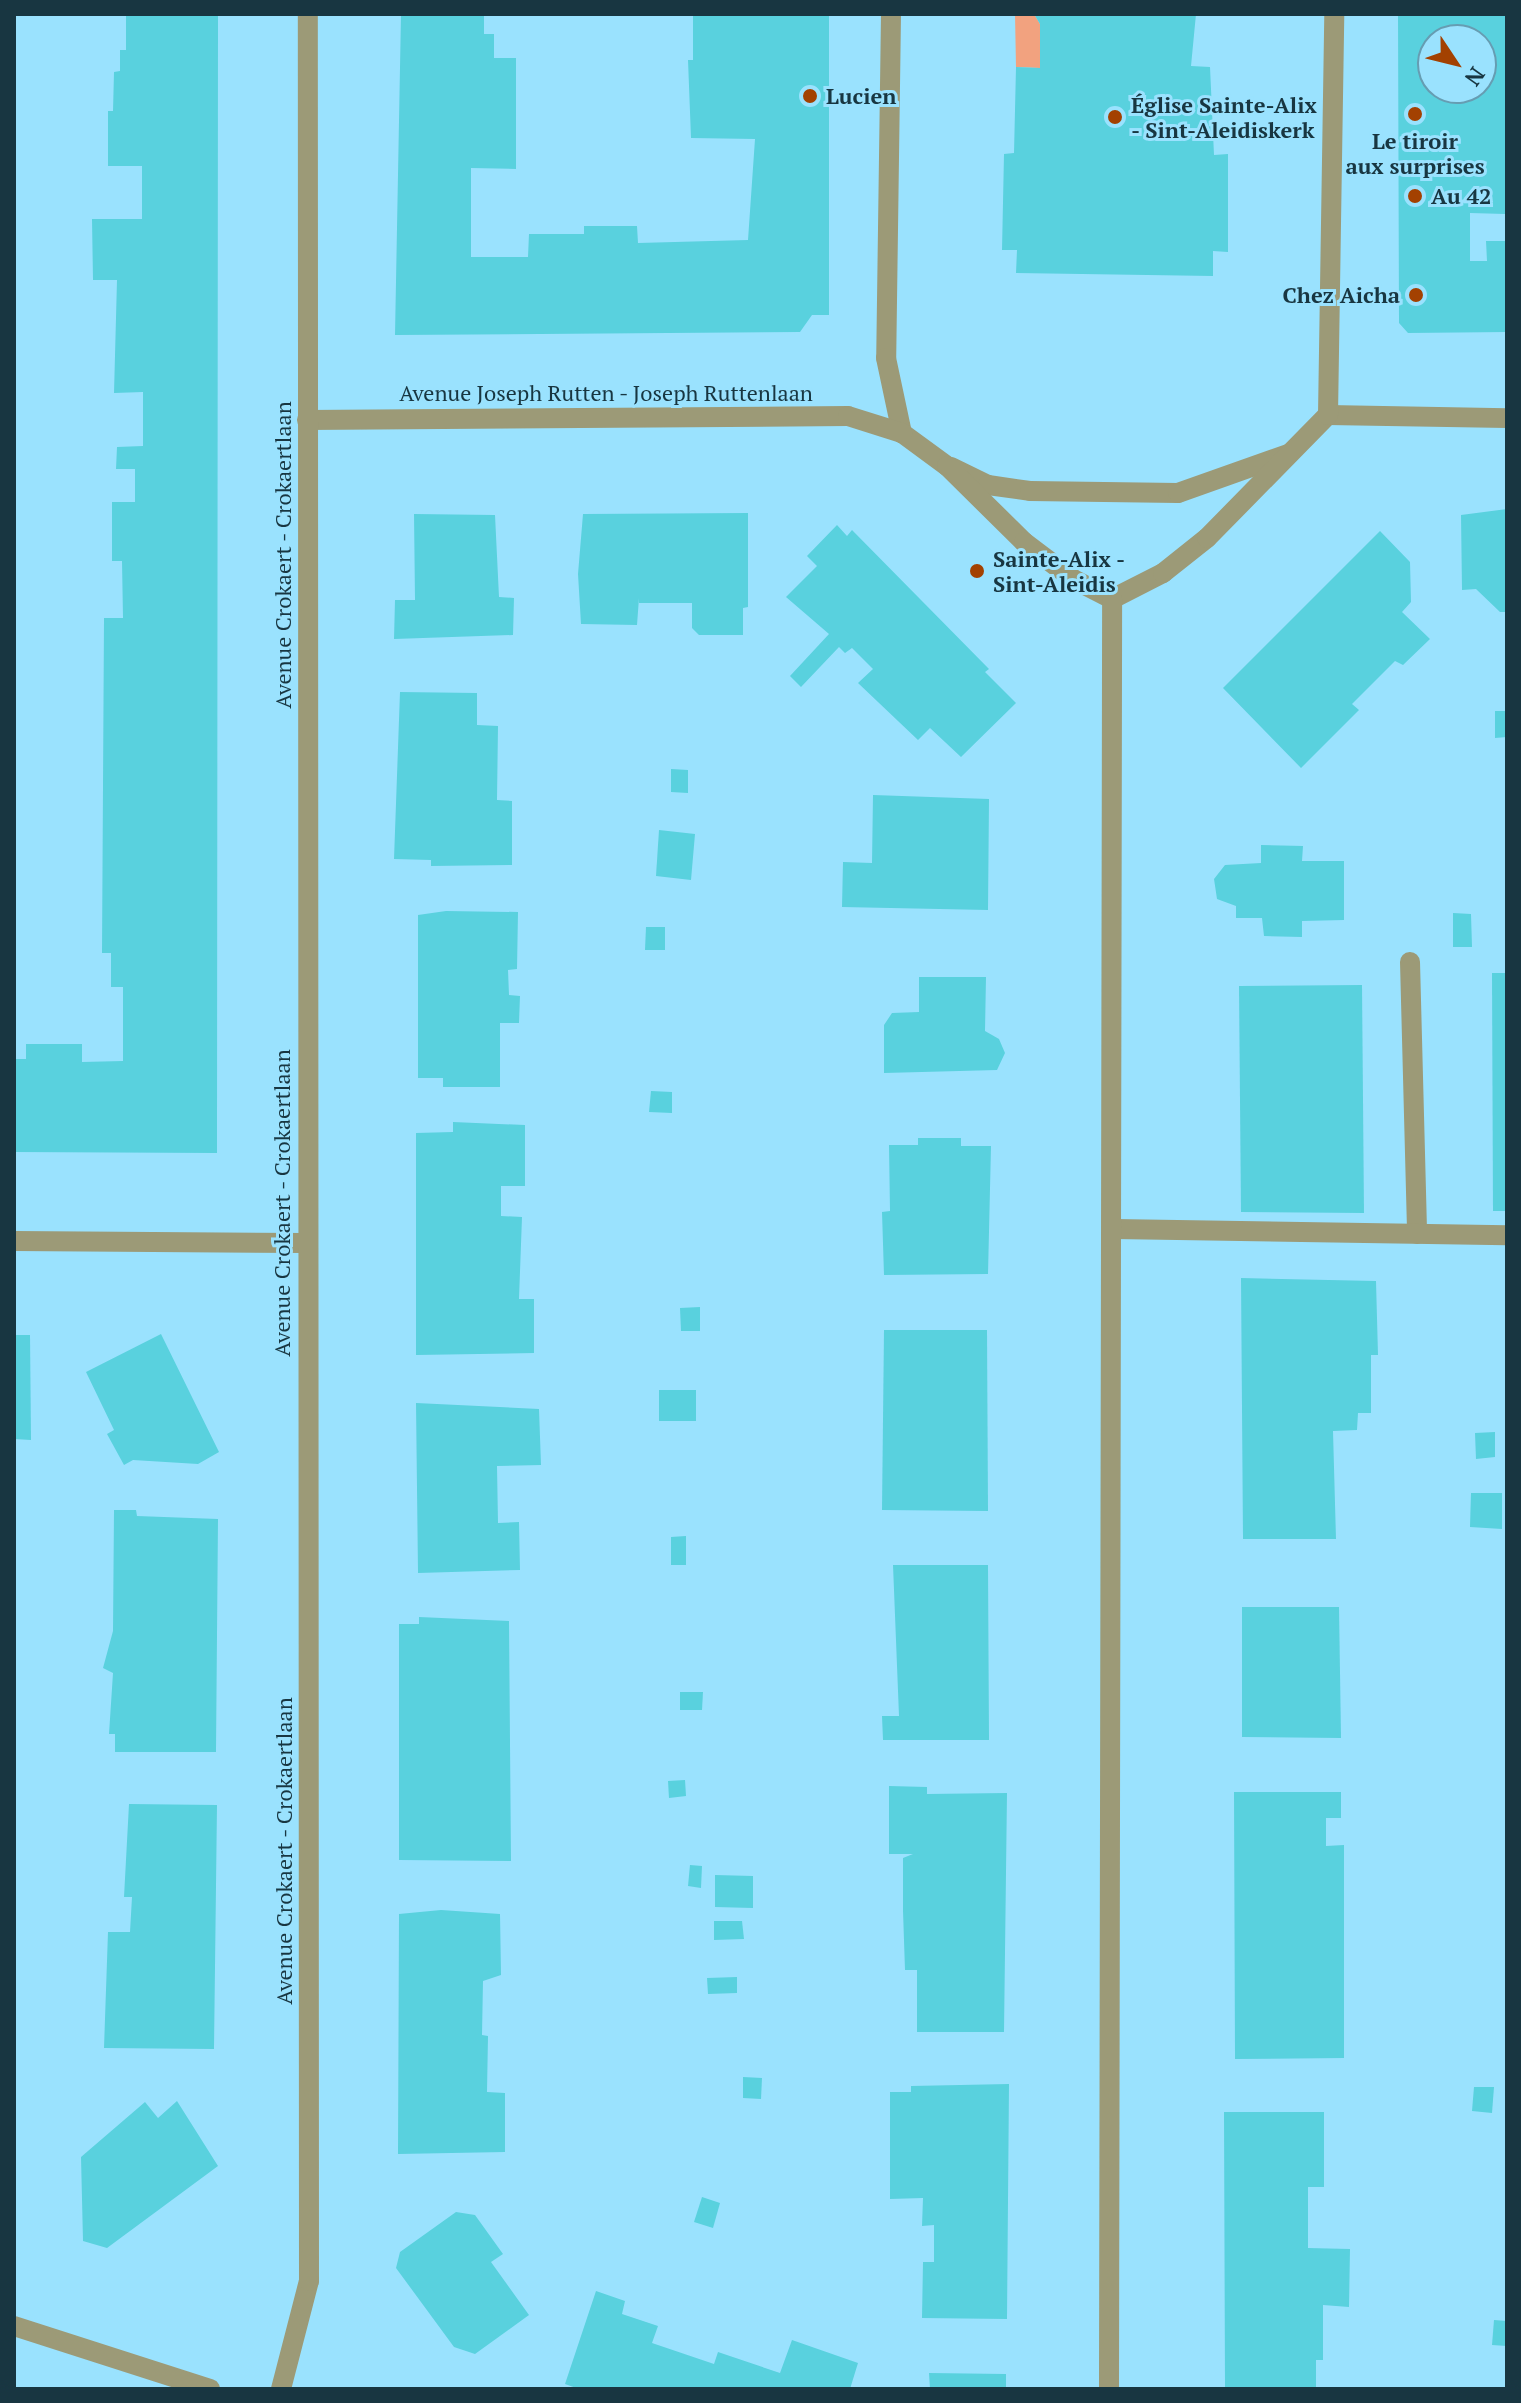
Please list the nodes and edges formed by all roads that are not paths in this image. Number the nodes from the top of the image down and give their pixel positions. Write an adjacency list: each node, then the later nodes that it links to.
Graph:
1 (308, 14): 6 (street, Avenue Crokaert - Crokaertlaan)
2 (891, 14): 7 (street)
3 (1334, 14): 4 (street)
4 (1328, 415): 5 (street); 8 (street)
5 (1507, 418)
6 (307, 420): 7 (street, Avenue Joseph Rutten - Joseph Ruttenlaan); 16 (street, Avenue Crokaert - Crokaertlaan)
7 (902, 433): 9 (street, Avenue Joseph Rutten - Joseph Ruttenlaan)
8 (1288, 454): 9 (street); 10 (street)
9 (947, 466): 10 (street)
10 (1112, 599): 12 (street)
11 (1410, 962): 13 (street)
12 (1114, 1229): 13 (street); 20 (street)
13 (1417, 1234): 14 (street)
14 (1507, 1235)
15 (14, 1241): 16 (street)
16 (305, 1243): 19 (street, Avenue Crokaert - Crokaertlaan)
17 (14, 2326): 18 (street)
18 (210, 2389)
19 (281, 2389)
20 (1109, 2389)

